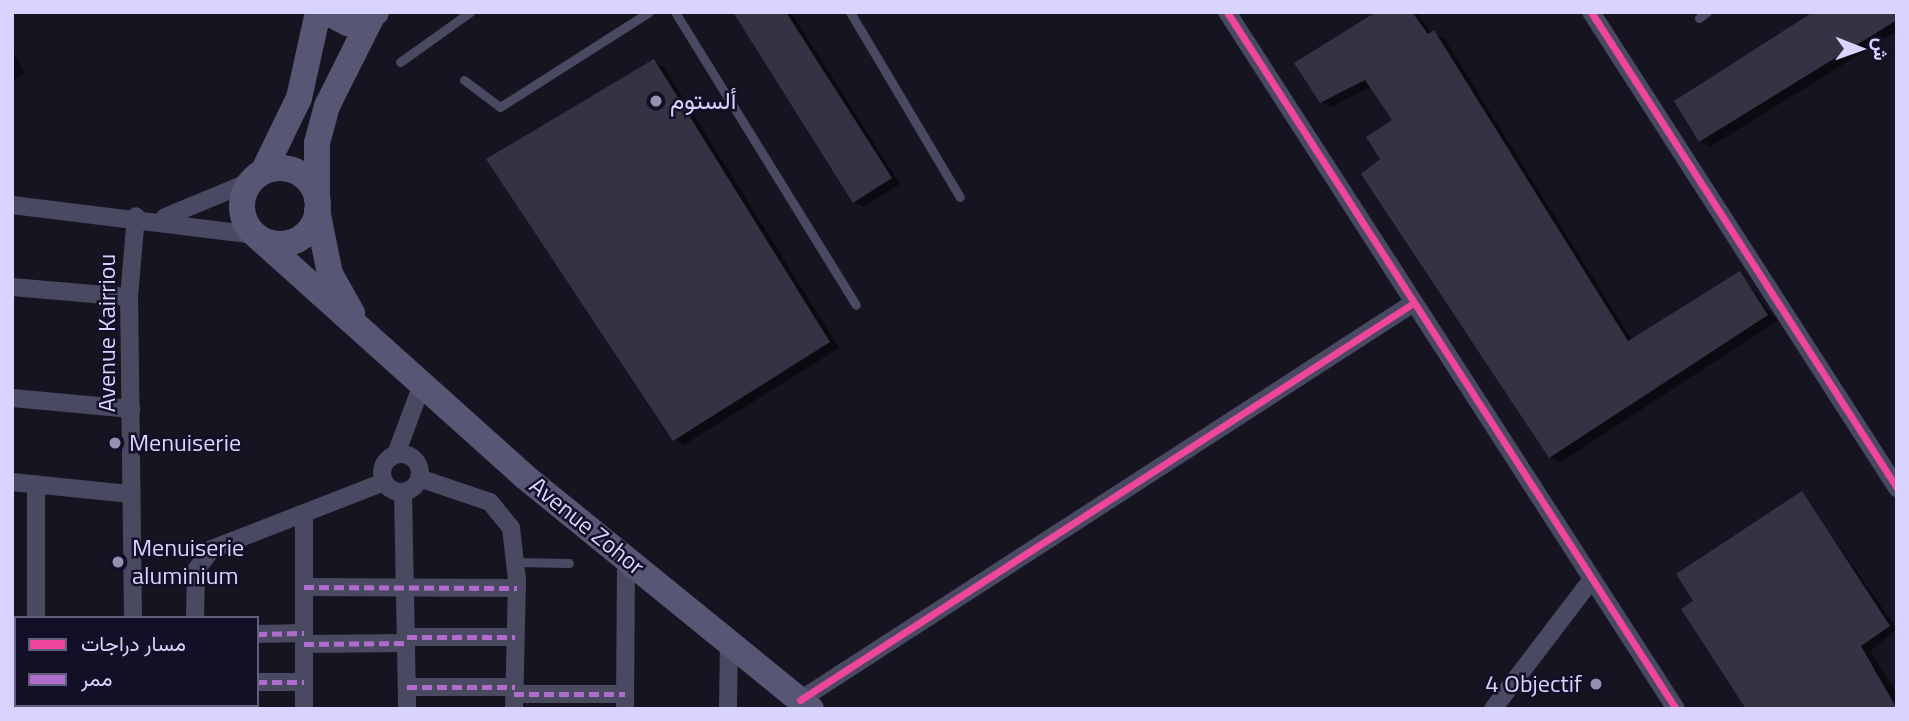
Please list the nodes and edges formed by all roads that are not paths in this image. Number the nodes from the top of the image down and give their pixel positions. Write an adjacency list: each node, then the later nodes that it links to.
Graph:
1 (318, 12): 12 (main road)
2 (326, 12): 9 (main road)
3 (470, 12): 10 (lane)
4 (649, 12): 11 (lane)
5 (676, 12): 22 (lane)
6 (850, 12): 13 (lane)
7 (1227, 12): 21 (street)
8 (1591, 12): 32 (street)
9 (375, 14): 15 (main road)
10 (400, 62)
11 (464, 80)
12 (258, 176): 15 (main road); 17 (street); 18 (main road)
13 (960, 197)
14 (12, 205): 16 (street)
15 (317, 205): 18 (main road); 23 (main road, Avenue Zohor)
16 (136, 216): 17 (street); 20 (street, Avenue Kairriou)
17 (160, 218): 18 (street)
18 (257, 236): 23 (main road, Avenue Zohor)
19 (12, 288): 20 (street)
20 (129, 296): 26 (street, Avenue Kairriou)
21 (1412, 304): 39 (street); 56 (street)
22 (856, 305)
23 (368, 338): 24 (main road, Avenue Zohor)
24 (421, 387): 27 (street); 36 (main road, Avenue Zohor)
25 (12, 398): 26 (street)
26 (131, 409): 34 (street, Avenue Kairriou)
27 (396, 454): 28 (street); 30 (street)
28 (419, 478): 33 (street); 37 (street)
29 (12, 482): 31 (street)
30 (384, 482): 33 (street); 35 (street)
31 (36, 484): 34 (street); 43 (street)
32 (1897, 488)
33 (403, 492): 41 (street)
34 (131, 494): 44 (street, Avenue Kairriou)
35 (304, 516): 40 (street); 45 (street)
36 (626, 558): 50 (main road, Avenue Zohor); 55 (street)
37 (516, 562): 38 (lane); 42 (street)
38 (569, 563)
39 (1592, 579): 60 (street); 61 (street)
40 (304, 587): 41 (street); 48 (street)
41 (407, 587): 42 (street); 49 (street)
42 (517, 588): 47 (street)
43 (36, 616)
44 (133, 616)
45 (195, 616)
46 (259, 634): 48 (street)
47 (516, 637): 49 (street); 54 (street)
48 (304, 638): 49 (street); 52 (street)
49 (407, 640): 53 (street)
50 (729, 641): 56 (main road, Avenue Zohor); 59 (street)
51 (259, 682): 52 (street)
52 (304, 682): 57 (street)
53 (407, 687): 54 (street); 58 (street)
54 (514, 697): 55 (street)
55 (625, 702)
56 (805, 704)
57 (304, 709)
58 (407, 709)
59 (728, 709)
60 (1493, 709)
61 (1676, 709)

